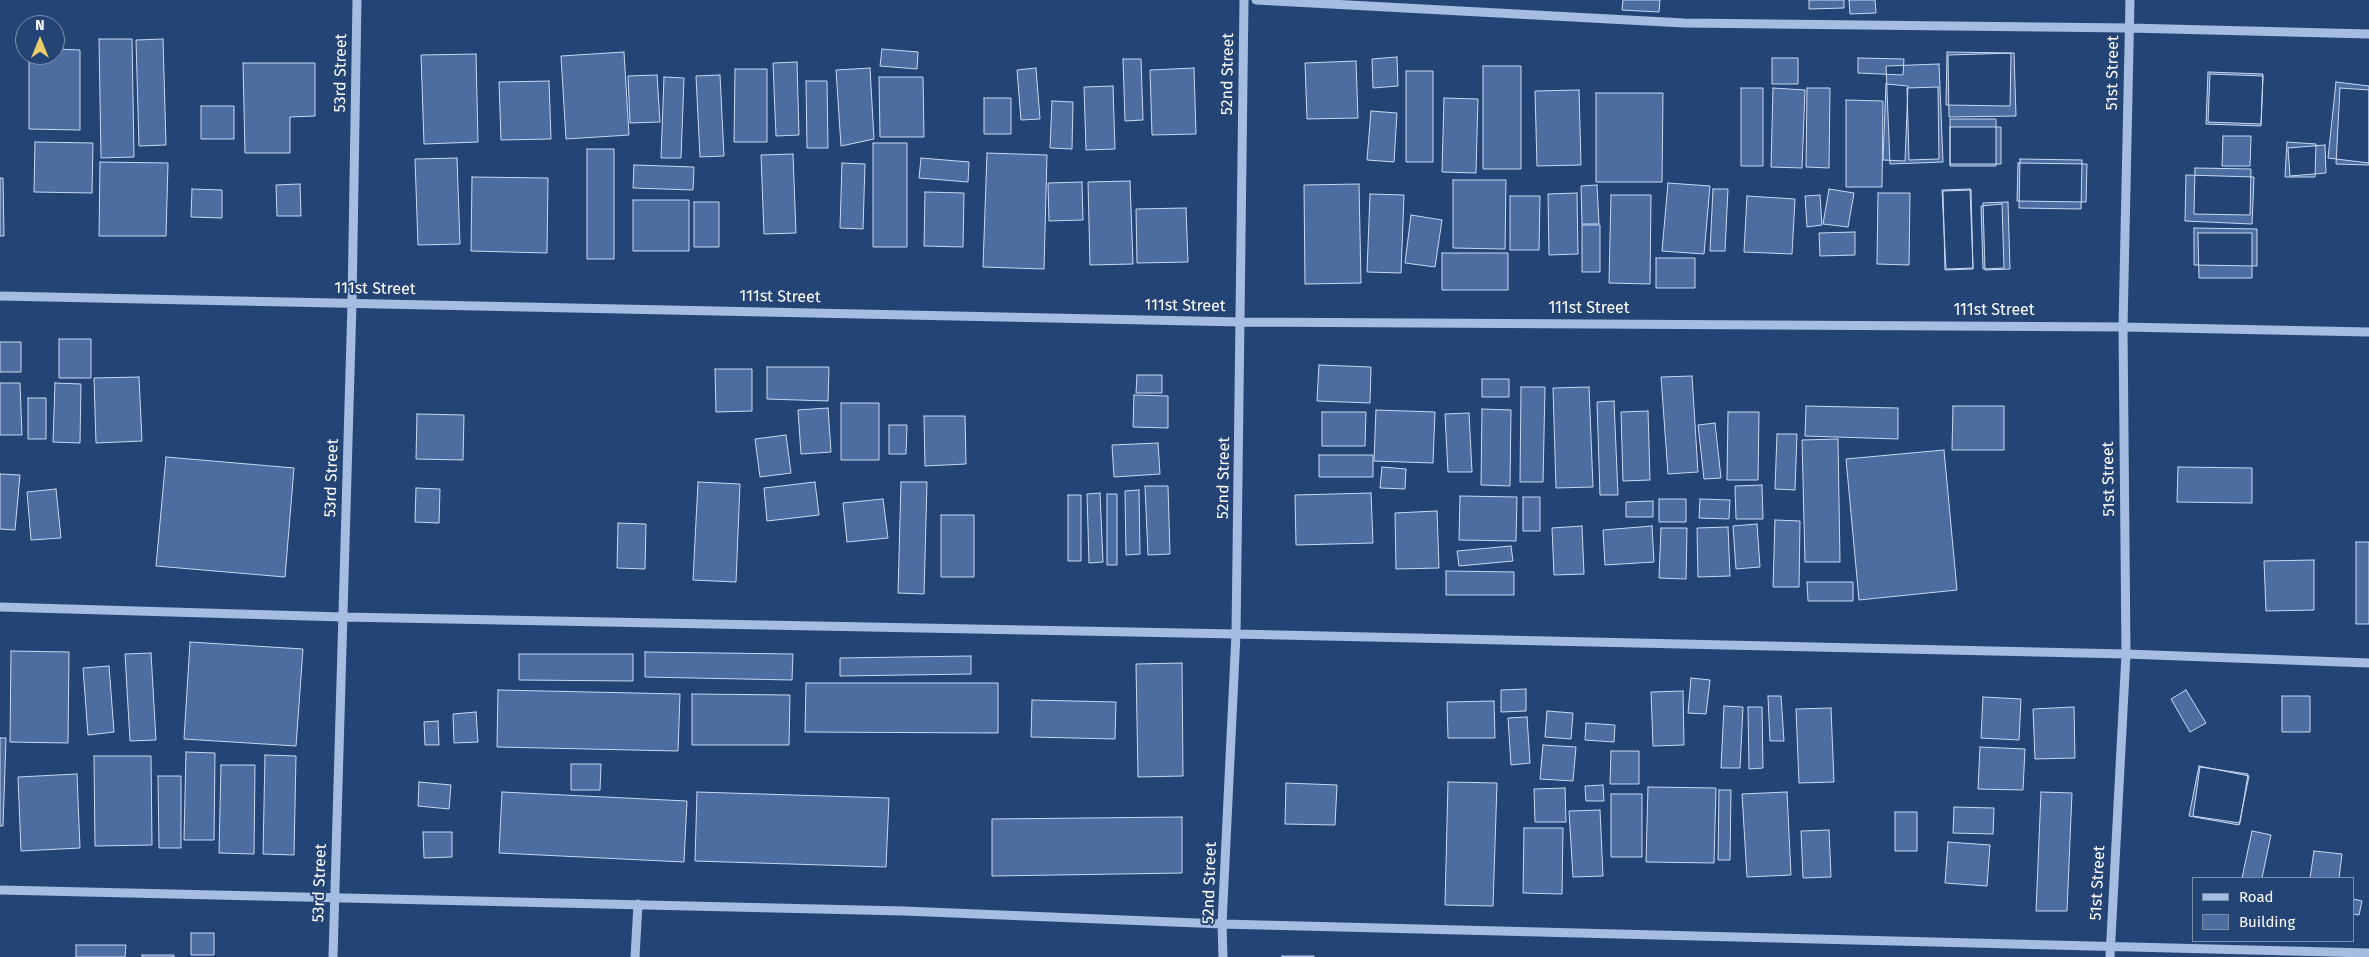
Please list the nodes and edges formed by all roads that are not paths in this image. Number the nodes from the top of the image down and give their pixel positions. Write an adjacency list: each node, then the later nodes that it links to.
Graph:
1 (357, 0): 8 (street, 53rd Street)
2 (1244, 0): 9 (street, 52nd Street)
3 (1256, 0): 5 (street)
4 (2130, 0): 5 (street, 51st Street)
5 (2129, 28): 6 (street); 10 (street, 51st Street)
6 (2369, 34)
7 (0, 296): 8 (street, 111st Street)
8 (352, 303): 9 (street, 111st Street); 13 (street, 53rd Street)
9 (1241, 322): 10 (street, 111st Street); 14 (street, 52nd Street)
10 (2123, 327): 11 (street, 111st Street); 15 (street, 51st Street)
11 (2369, 332)
12 (0, 607): 13 (street)
13 (342, 617): 14 (street); 18 (street, 53rd Street)
14 (1236, 634): 15 (street); 20 (street, 52nd Street)
15 (2126, 654): 16 (street); 21 (street, 51st Street)
16 (2369, 663)
17 (0, 890): 18 (street)
18 (335, 896): 19 (street); 23 (street, 53rd Street)
19 (638, 904): 20 (street); 24 (street)
20 (1222, 924): 21 (street); 25 (street, 52nd Street)
21 (2110, 946): 22 (street); 26 (street, 51st Street)
22 (2369, 953)
23 (333, 957)
24 (635, 957)
25 (1223, 957)
26 (2110, 957)

